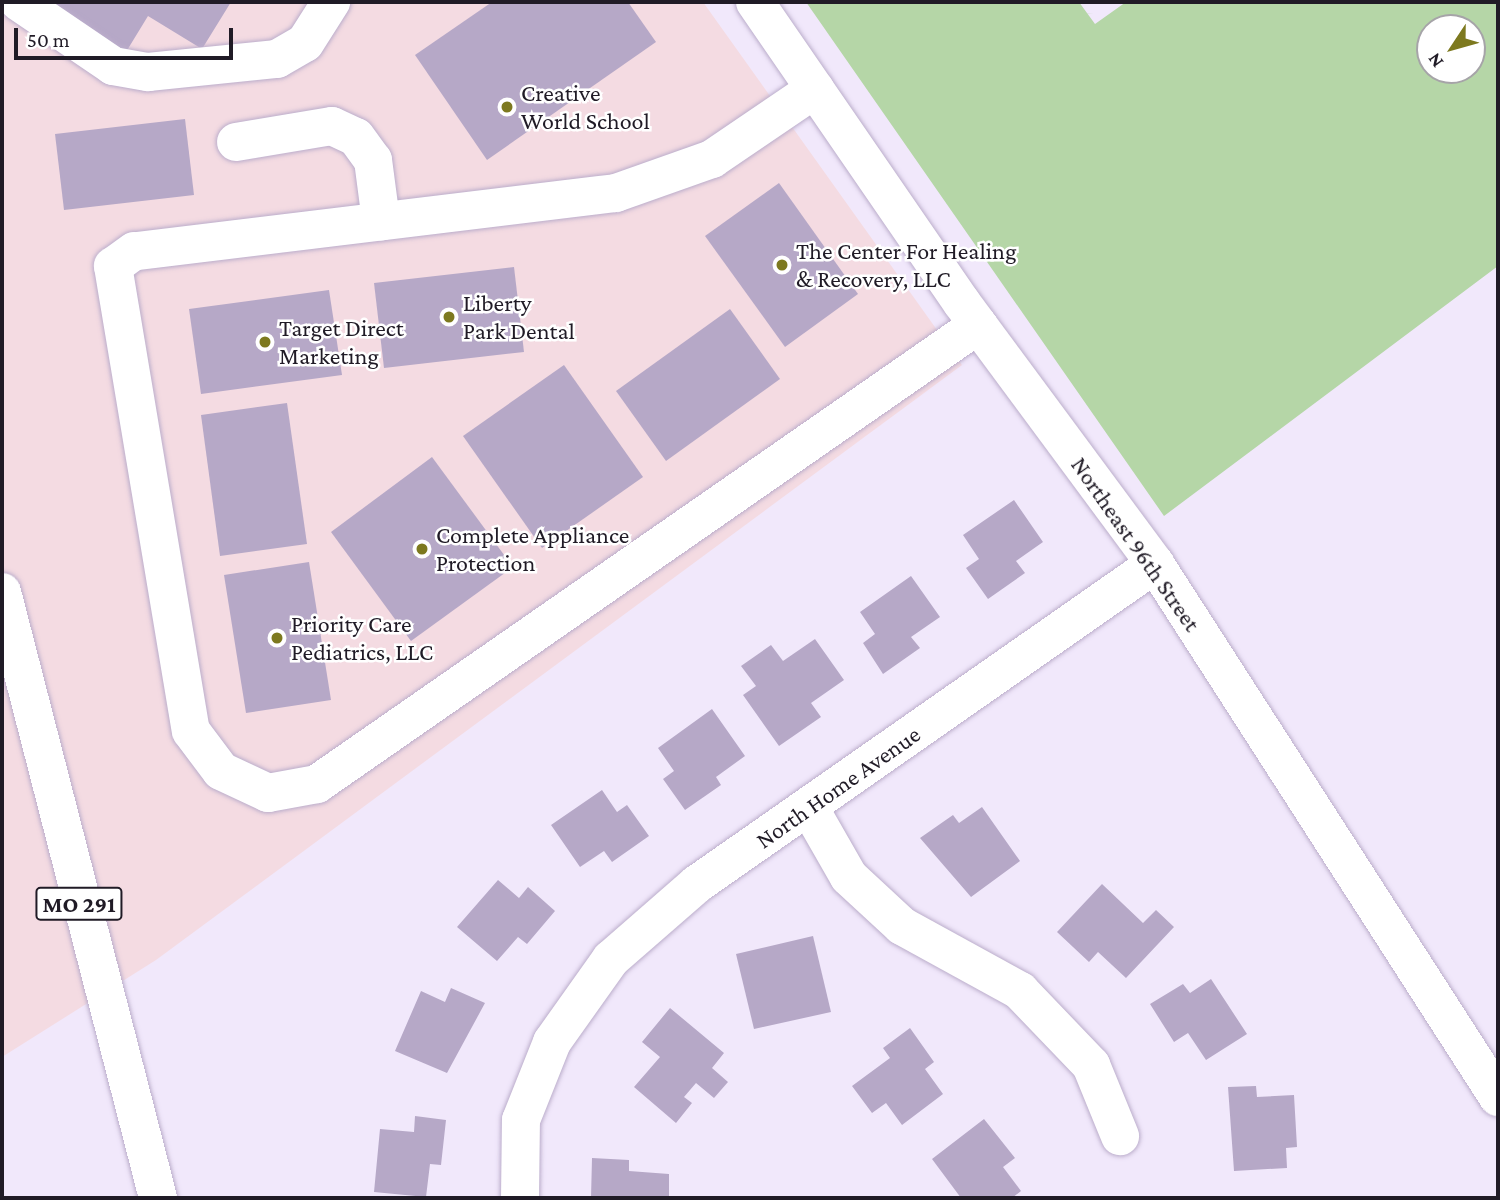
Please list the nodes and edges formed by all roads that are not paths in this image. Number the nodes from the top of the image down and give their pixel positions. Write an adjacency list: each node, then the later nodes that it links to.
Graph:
1 (19, 2): 2 (street)
2 (331, 2)
3 (755, 2): 4 (street, Northeast 96th Street)
4 (816, 89): 6 (street); 7 (street, Northeast 96th Street)
5 (236, 142): 6 (street)
6 (381, 221): 7 (street)
7 (978, 325): 8 (street, Northeast 96th Street)
8 (1155, 564): 11 (street, North Home Avenue); 12 (street, Northeast 96th Street)
9 (3, 603): 10 (street, MO 291)
10 (10, 674): 14 (street, MO 291)
11 (810, 809): 13 (street); 15 (street, North Home Avenue)
12 (1498, 1097)
13 (1120, 1136)
14 (158, 1198)
15 (520, 1198)

